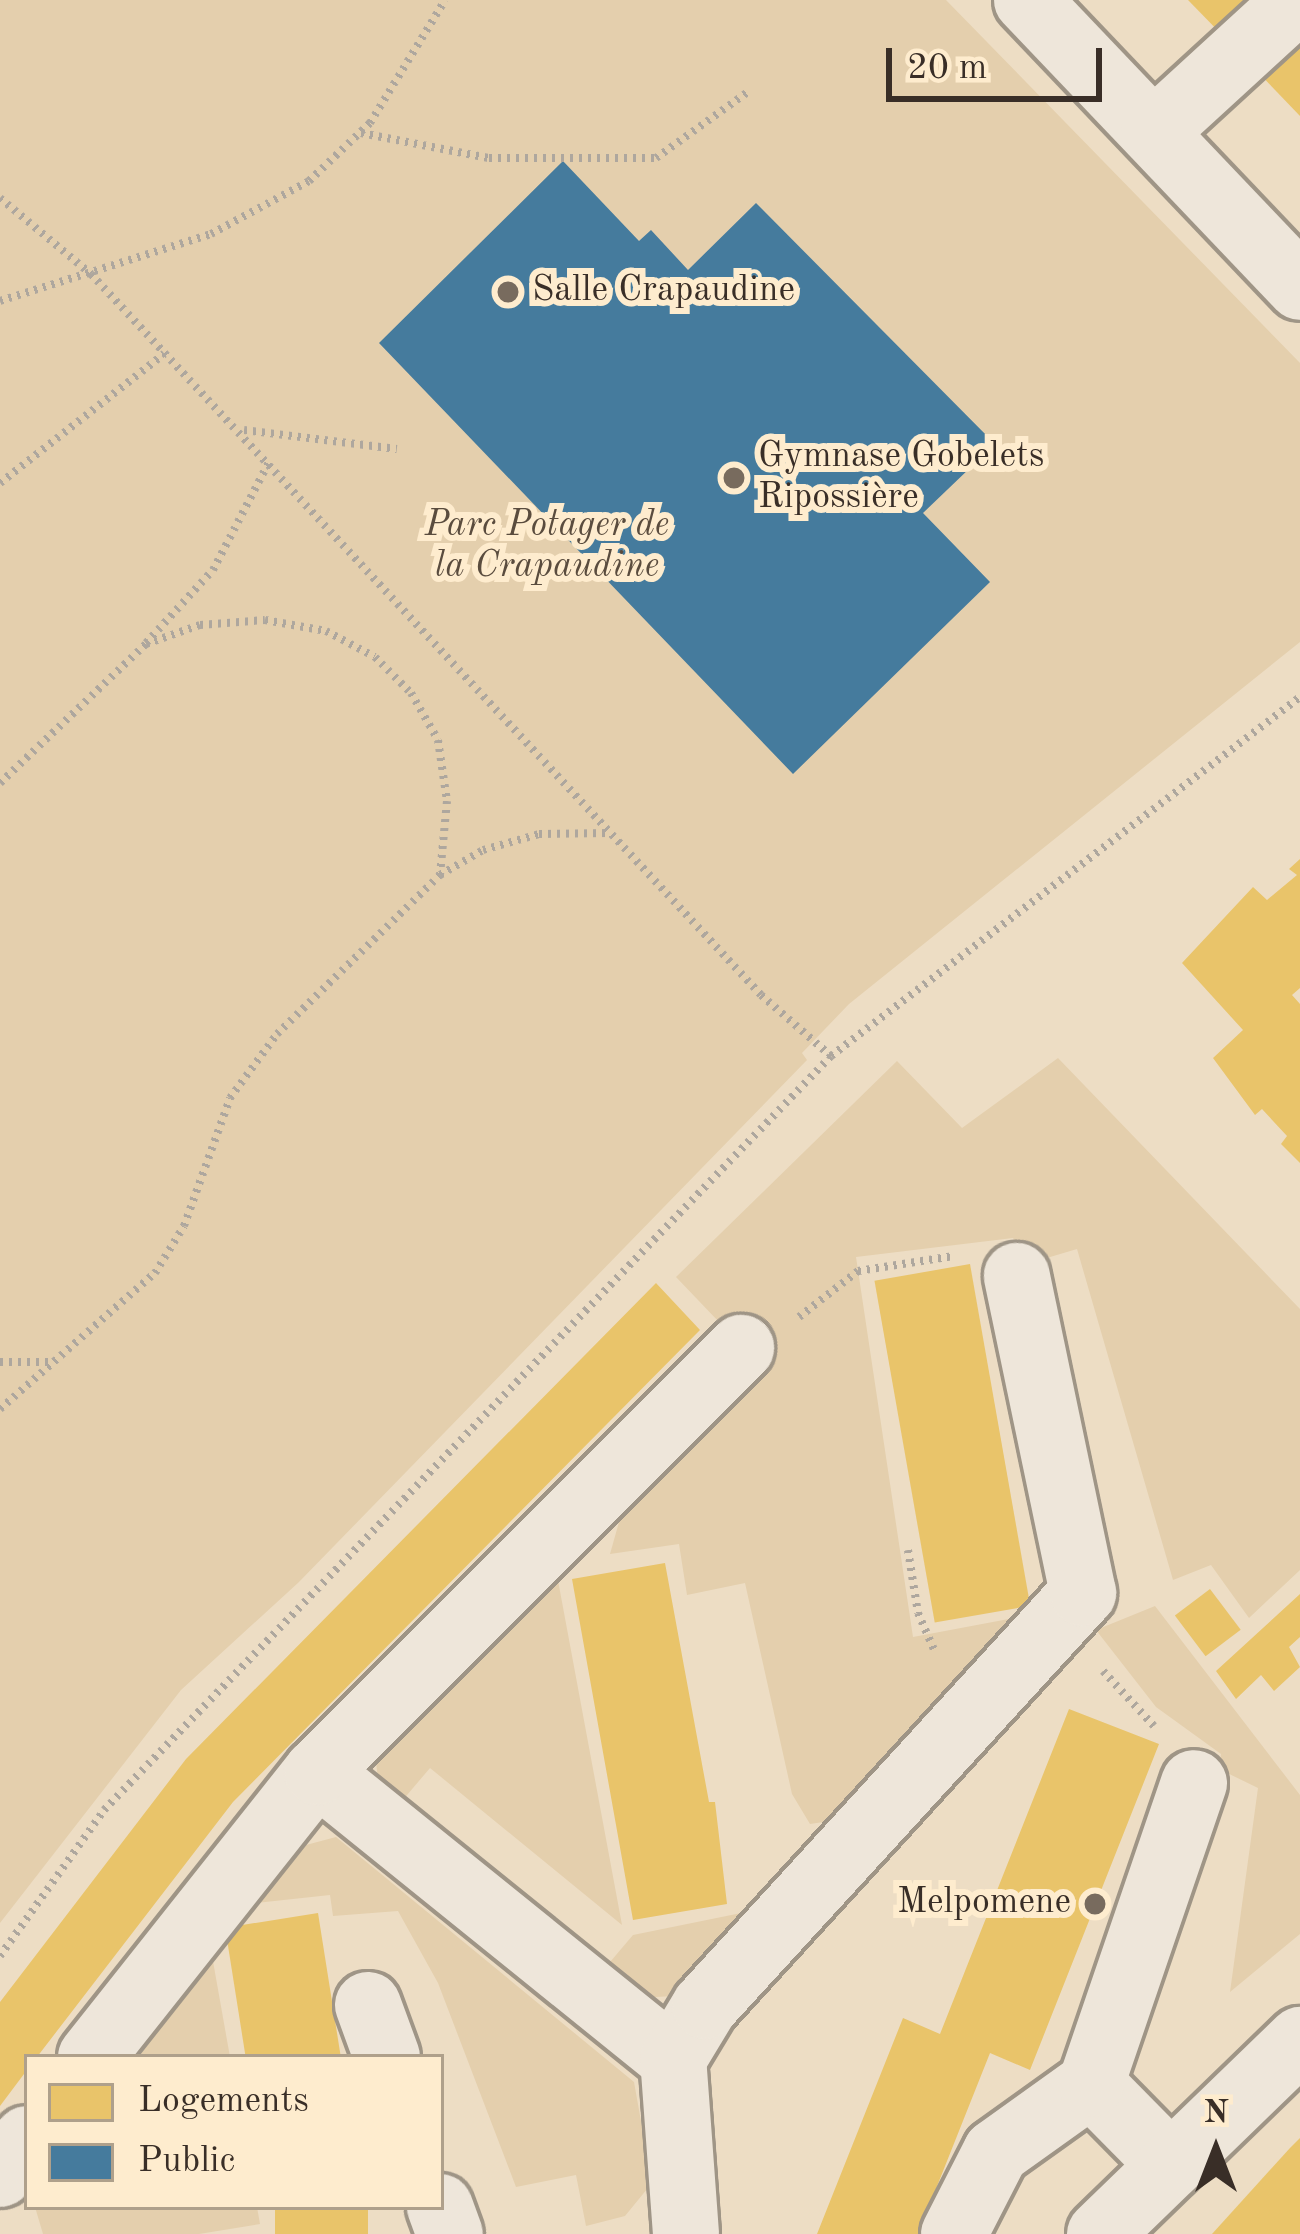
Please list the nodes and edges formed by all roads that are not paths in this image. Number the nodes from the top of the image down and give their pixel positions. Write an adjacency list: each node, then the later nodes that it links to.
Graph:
1 (1027, 0): 3 (street)
2 (1298, 0): 3 (street)
3 (1154, 133): 4 (street)
4 (1300, 287)
5 (1016, 1276): 11 (street)
6 (741, 1348): 7 (street)
7 (317, 1772): 10 (street); 11 (street)
8 (1194, 1783): 12 (street)
9 (1300, 2040): 14 (street)
10 (93, 2054)
11 (673, 2059): 16 (street)
12 (1091, 2084): 14 (street); 17 (street)
13 (24, 2143): 15 (street)
14 (1171, 2165): 18 (street)
15 (0, 2174)
16 (686, 2234)
17 (954, 2234)
18 (1100, 2234)

